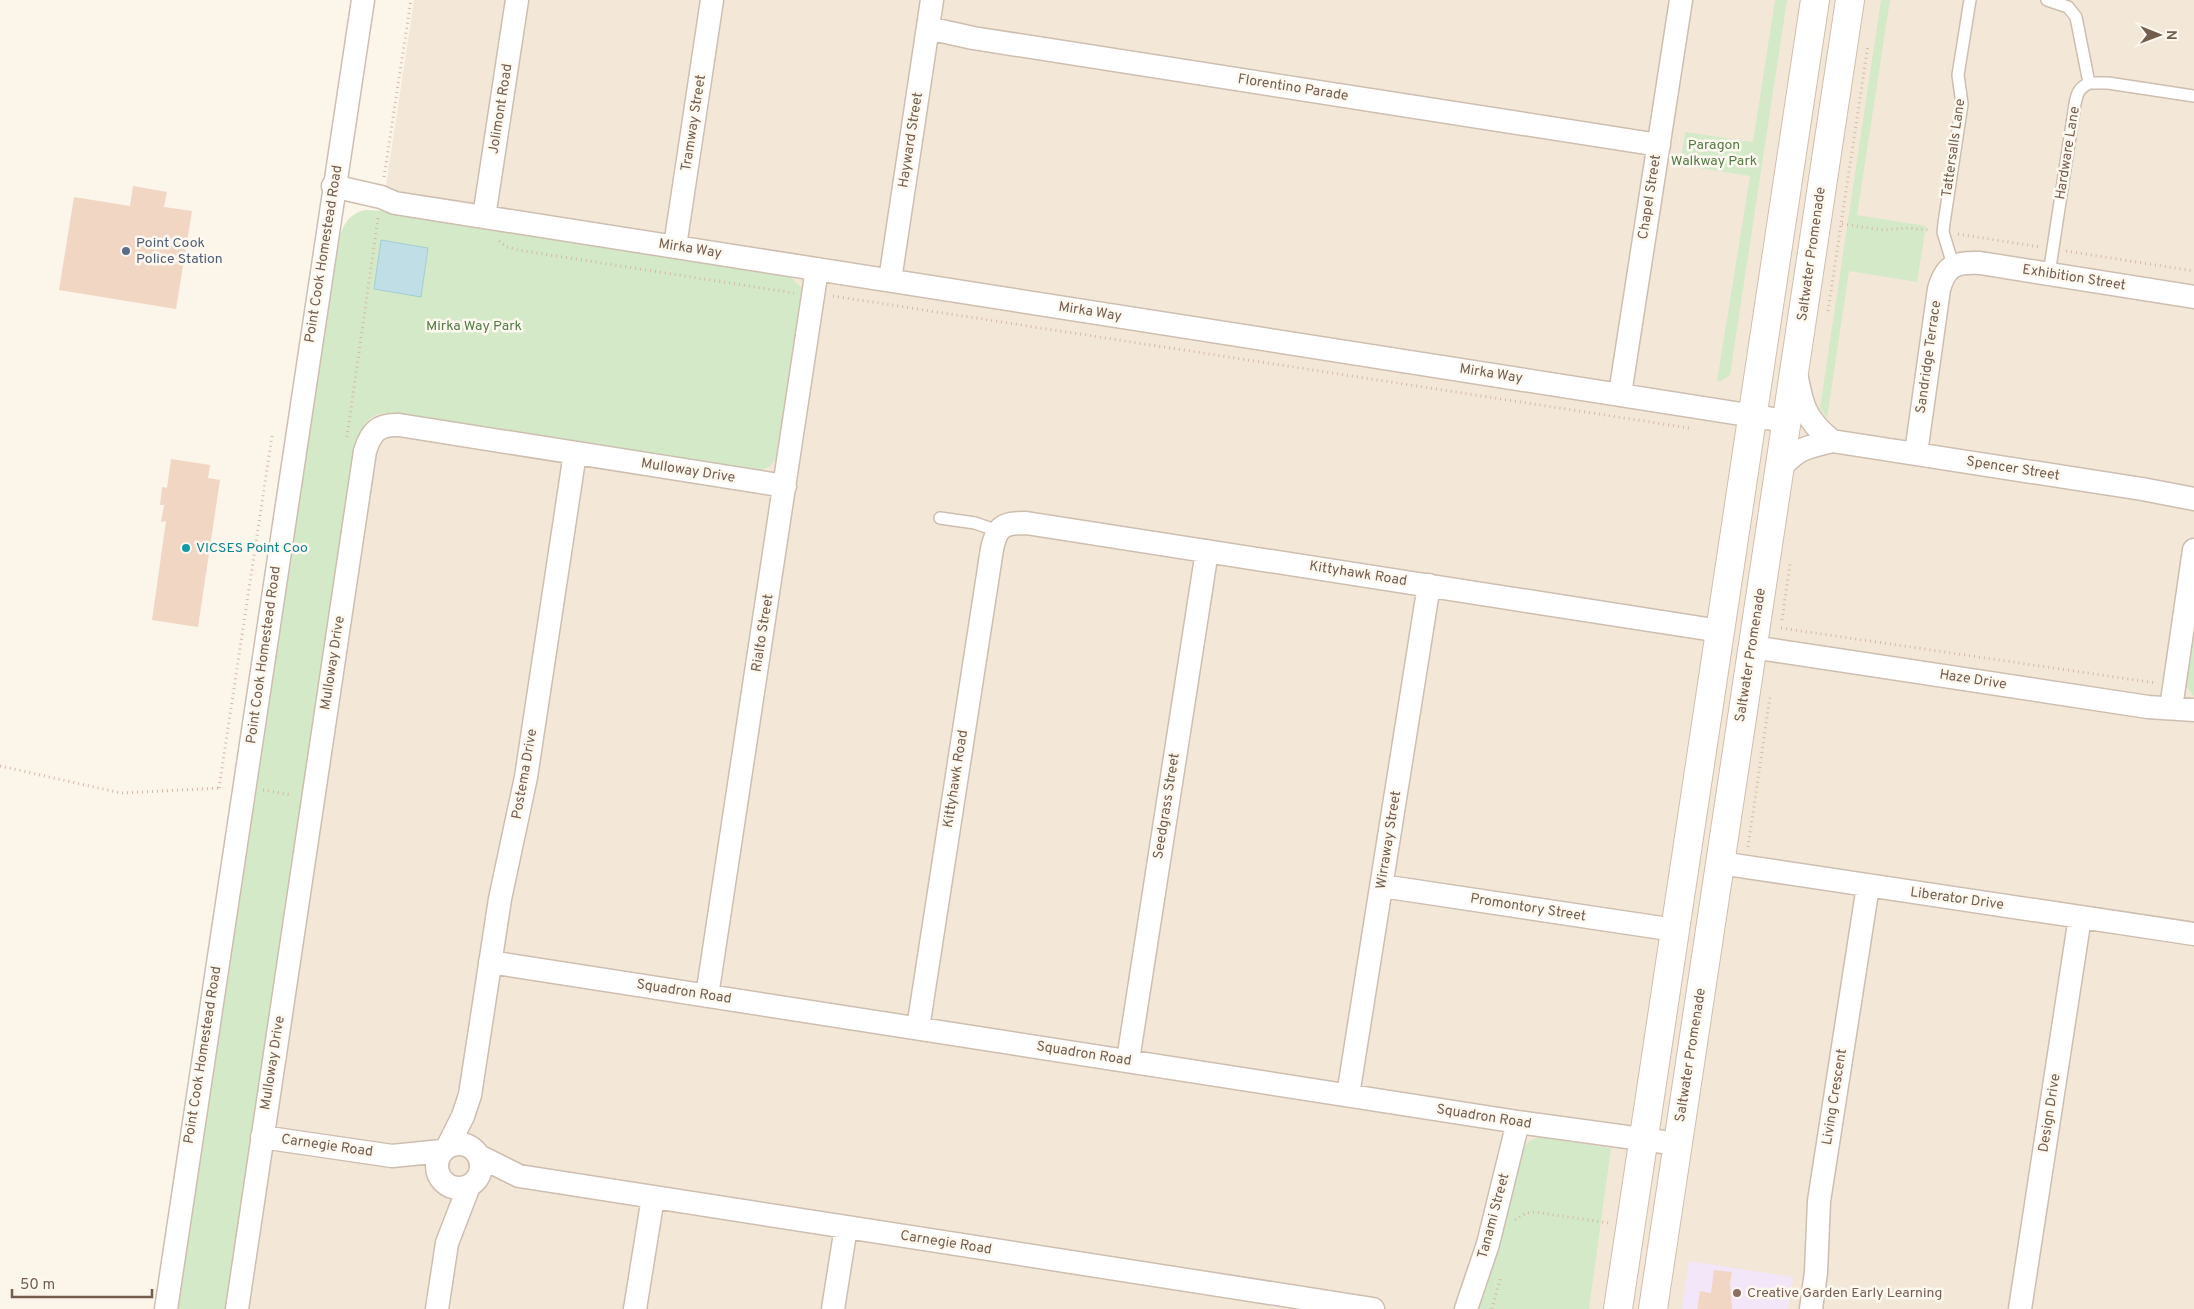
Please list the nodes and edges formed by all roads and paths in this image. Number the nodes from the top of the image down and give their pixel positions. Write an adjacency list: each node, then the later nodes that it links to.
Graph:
1 (363, 0): 15 (street, Point Cook Homestead Road)
2 (517, 0): 16 (street, Jolimont Road)
3 (712, 0): 20 (street, Tramway Street)
4 (932, 0): 11 (street, Hayward Street)
5 (1681, 0): 14 (street, Chapel Street)
6 (1815, 0): 31 (street)
7 (1850, 0): 29 (street, Saltwater Promenade)
8 (1970, 0): 18 (lane, Tattersalls Lane)
9 (2047, 0): 10 (lane)
10 (2074, 5): 12 (lane)
11 (928, 28): 14 (street, Florentino Parade); 26 (street, Hayward Street)
12 (2089, 83): 13 (lane); 21 (lane, Hardware Lane)
13 (2194, 96)
14 (1658, 145): 30 (street, Chapel Street)
15 (332, 194): 16 (street, Mirka Way); 53 (street, Point Cook Homestead Road)
16 (484, 217): 20 (street, Mirka Way)
17 (1842, 224): 18 (path)
18 (1943, 232): 21 (path); 22 (lane, Tattersalls Lane)
19 (496, 238): 27 (path)
20 (675, 246): 23 (street, Mirka Way)
21 (2053, 249): 24 (path); 25 (lane, Hardware Lane)
22 (1953, 265): 25 (street, Exhibition Street); 37 (street, Sandridge Terrace)
23 (817, 269): 26 (street, Mirka Way); 27 (street, Rialto Street)
24 (2194, 272)
25 (2049, 274): 28 (street, Exhibition Street)
26 (890, 280): 30 (street, Mirka Way)
27 (813, 295): 33 (path); 39 (street, Rialto Street)
28 (2194, 297)
29 (1795, 367): 32 (street, Saltwater Promenade); 35 (street)
30 (1620, 394): 31 (street, Mirka Way)
31 (1752, 414): 32 (street, Mirka Way); 47 (street)
32 (1786, 421): 38 (street, Saltwater Promenade)
33 (1693, 429)
34 (272, 436): 52 (path)
35 (1832, 441): 37 (street, Spencer Street); 38 (street, Spencer Street)
36 (575, 453): 39 (street, Mulloway Drive); 61 (street, Postema Drive); 68 (street, Mulloway Drive)
37 (1916, 453): 40 (street, Spencer Street)
38 (1780, 468): 48 (street, Saltwater Promenade)
39 (785, 486): 62 (street, Rialto Street)
40 (2194, 500)
41 (940, 518): 42 (lane)
42 (998, 531): 44 (street, Kittyhawk Road); 63 (street, Kittyhawk Road)
43 (2194, 550): 49 (street)
44 (1207, 551): 45 (street, Kittyhawk Road); 64 (street, Seedgrass Street)
45 (1429, 585): 47 (street, Kittyhawk Road); 56 (street, Wirraway Street)
46 (1780, 628): 49 (path)
47 (1720, 631): 59 (street)
48 (1752, 647): 49 (street, Haze Drive); 55 (street, Saltwater Promenade)
49 (2172, 697): 50 (street, Haze Drive)
50 (2194, 710)
51 (0, 766): 52 (path)
52 (219, 788): 53 (path)
53 (245, 788): 54 (path); 83 (street, Point Cook Homestead Road)
54 (292, 795)
55 (1720, 863): 57 (street, Liberator Drive); 70 (street, Saltwater Promenade)
56 (1382, 886): 59 (street, Promontory Street); 66 (street, Wirraway Street)
57 (1868, 886): 58 (street, Liberator Drive); 93 (street, Living Crescent)
58 (2080, 917): 60 (street, Liberator Drive); 94 (street, Design Drive)
59 (1675, 930): 69 (street)
60 (2194, 934)
61 (490, 962): 62 (street, Squadron Road); 65 (street, Postema Drive)
62 (707, 996): 63 (street, Squadron Road)
63 (918, 1028): 64 (street, Squadron Road)
64 (1128, 1060): 66 (street, Squadron Road)
65 (470, 1095): 71 (street, Postema Drive); 72 (street, Postema Drive)
66 (1348, 1096): 67 (street, Squadron Road)
67 (1518, 1122): 69 (street, Squadron Road); 89 (street, Tanami Street)
68 (262, 1137): 73 (street, Carnegie Road); 84 (street, Mulloway Drive)
69 (1643, 1139): 70 (street, Squadron Road); 79 (street)
70 (1678, 1144): 92 (street, Saltwater Promenade)
71 (445, 1149): 72 (street); 73 (street, Carnegie Road); 75 (street)
72 (477, 1153): 74 (street, Carnegie Road); 76 (street)
73 (392, 1156): 75 (street, Carnegie Road)
74 (519, 1176): 76 (street, Carnegie Road); 77 (street, Carnegie Road)
75 (441, 1180): 76 (street); 81 (street)
76 (472, 1184): 81 (street)
77 (653, 1197): 80 (street, Carnegie Road); 86 (street)
78 (1513, 1222): 79 (path)
79 (1630, 1226): 91 (street)
80 (846, 1227): 87 (street); 88 (street, Carnegie Road)
81 (447, 1243): 85 (street)
82 (1502, 1270): 90 (path)
83 (166, 1309)
84 (237, 1309)
85 (437, 1309)
86 (635, 1309)
87 (833, 1309)
88 (1373, 1309)
89 (1466, 1309)
90 (1492, 1309)
91 (1618, 1309)
92 (1653, 1309)
93 (1811, 1309)
94 (2020, 1309)

